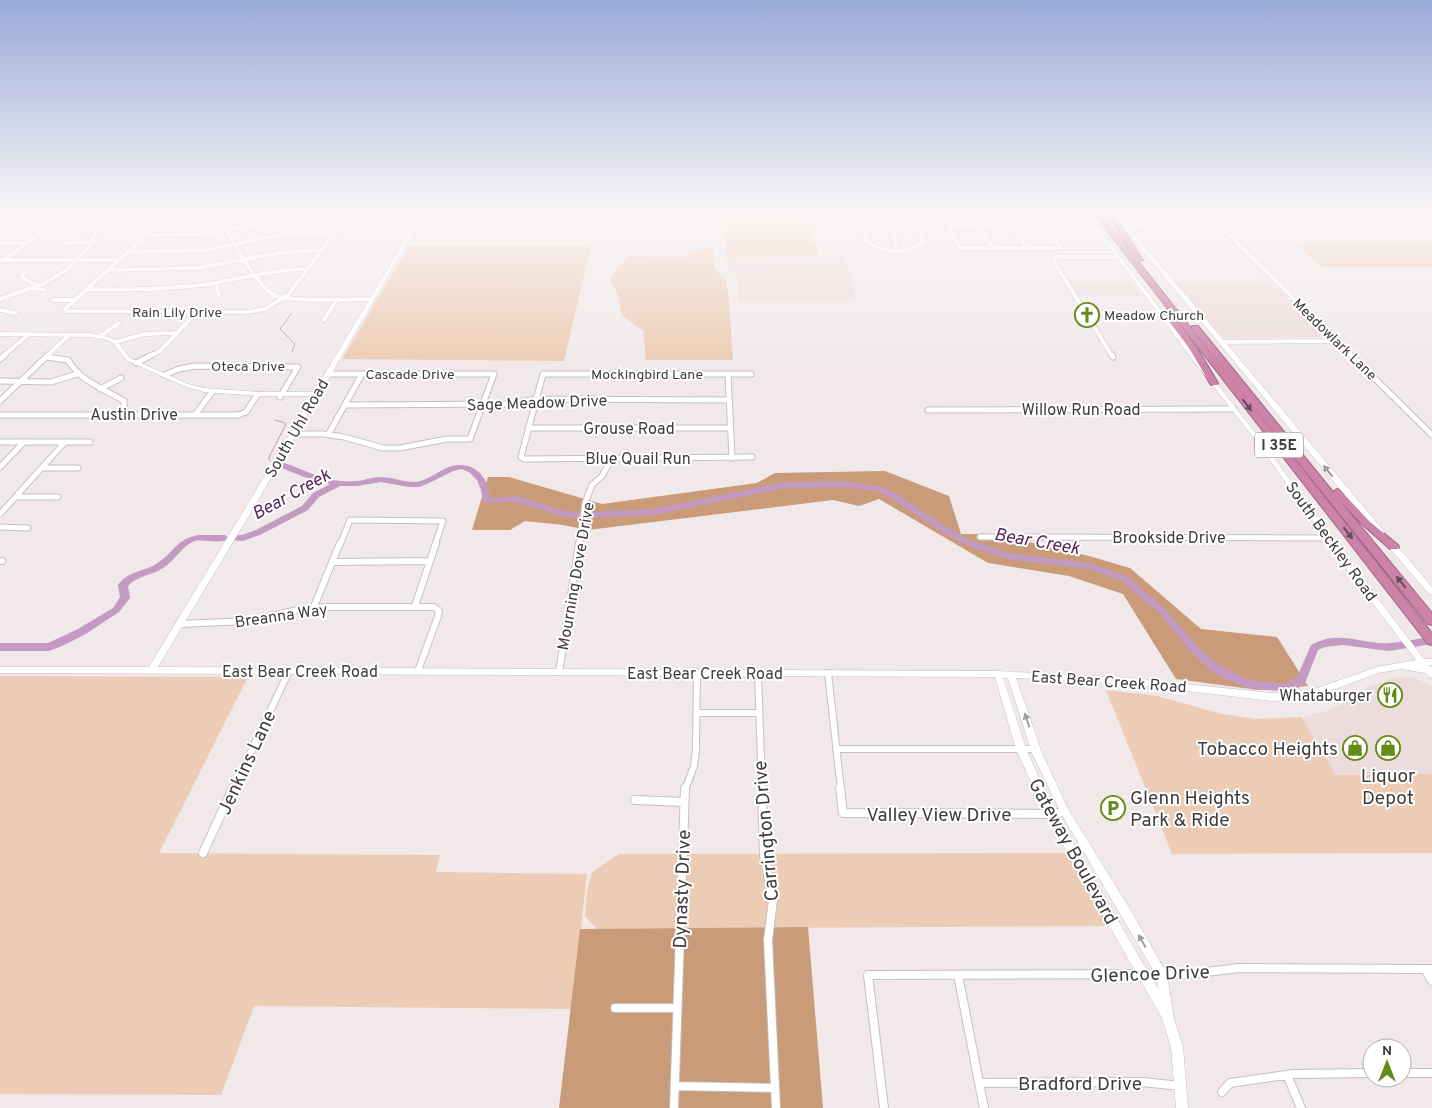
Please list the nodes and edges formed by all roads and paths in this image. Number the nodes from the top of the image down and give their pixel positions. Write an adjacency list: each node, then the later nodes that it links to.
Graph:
1 (75, 263): 19 (street)
2 (117, 263): 14 (street)
3 (227, 263): 14 (street)
4 (249, 263): 17 (street)
5 (313, 263): 13 (street)
6 (394, 263): 26 (main road, South Uhl Road)
7 (1054, 263): 44 (street)
8 (1121, 263): 55 (main road, South Beckley Road)
9 (1134, 263): 15 (highway, I 35E)
10 (1142, 263): 58 (highway, I 35E)
11 (1155, 263): 41 (main road)
12 (1257, 263): 39 (street, Meadowlark Lane)
13 (308, 269): 17 (street); 23 (street)
14 (108, 270): 20 (street)
15 (1141, 271): 55 (highway); 104 (highway, I 35E, one-way to 104)
16 (24, 273): 19 (street)
17 (256, 274): 18 (street); 23 (street)
18 (216, 283): 20 (street); 22 (street)
19 (35, 287): 21 (street); 24 (street)
20 (86, 289): 28 (street)
21 (44, 290)
22 (218, 296)
23 (285, 298): 25 (street); 30 (street, Rain Lily Drive)
24 (0, 299)
25 (337, 299): 26 (street); 32 (street)
26 (373, 299): 47 (main road, South Uhl Road)
27 (52, 300): 28 (street)
28 (74, 300): 30 (street, Rain Lily Drive)
29 (0, 310): 31 (street)
30 (197, 312): 34 (street)
31 (16, 313)
32 (324, 320)
33 (120, 323): 38 (street)
34 (177, 333): 40 (street); 45 (street)
35 (0, 334): 36 (main road)
36 (28, 334): 37 (main road); 43 (street)
37 (69, 334): 38 (main road); 42 (street)
38 (99, 336): 40 (main road)
39 (1335, 341): 41 (street); 76 (street, Meadowlark Lane)
40 (116, 342): 45 (main road)
41 (1221, 342): 96 (main road, one-way to 41)
42 (46, 357): 46 (street); 53 (street)
43 (1, 358)
44 (1113, 358)
45 (136, 364): 51 (main road)
46 (77, 374): 53 (street); 56 (street)
47 (327, 374): 48 (street, Cascade Drive); 61 (main road, South Uhl Road)
48 (362, 374): 65 (street, Cascade Drive); 66 (street)
49 (728, 374): 50 (street, Mockingbird Lane); 62 (street, Mockingbird Lane); 63 (street)
50 (752, 374)
51 (164, 375): 57 (main road); 60 (street, Oteca Drive)
52 (121, 378): 56 (street)
53 (20, 381): 54 (street); 64 (street)
54 (0, 382)
55 (1214, 383): 67 (main road, South Beckley Road)
56 (100, 389): 70 (street)
57 (212, 392): 59 (main road); 71 (street)
58 (1247, 392): 96 (highway); 102 (highway, I 35E, one-way to 58)
59 (258, 394): 60 (main road); 71 (street, Austin Drive)
60 (280, 396): 61 (main road)
61 (314, 396): 74 (main road, South Uhl Road)
62 (536, 400): 63 (street, Sage Meadow Drive); 65 (street, Sage Meadow Drive); 72 (street)
63 (729, 400): 73 (street)
64 (0, 401)
65 (483, 404): 66 (street, Sage Meadow Drive); 75 (street)
66 (345, 405): 75 (street)
67 (1234, 409): 68 (street, Willow Run Road); 95 (main road, South Beckley Road)
68 (928, 410)
69 (0, 414): 70 (street, Austin Drive)
70 (117, 414): 71 (street, Austin Drive)
71 (195, 415)
72 (528, 428): 73 (street, Grouse Road); 81 (street, Blue Quail Run)
73 (730, 428): 82 (street)
74 (291, 434): 75 (street); 103 (main road, South Uhl Road)
75 (328, 434)
76 (1432, 435)
77 (0, 442): 78 (street)
78 (24, 442): 79 (street); 84 (street)
79 (65, 442): 80 (street); 85 (street)
80 (90, 442)
81 (612, 458): 82 (street, Blue Quail Run); 110 (street, Mourning Dove Drive)
82 (732, 458): 83 (street, Blue Quail Run)
83 (752, 458)
84 (0, 467)
85 (42, 468): 86 (street); 87 (street)
86 (78, 468)
87 (15, 497): 88 (street); 90 (street)
88 (58, 497)
89 (0, 506): 90 (street)
90 (7, 506): 91 (street)
91 (0, 514)
92 (0, 527): 93 (street)
93 (28, 528)
94 (980, 537): 95 (street, Brookside Drive)
95 (1329, 538): 105 (main road, South Beckley Road)
96 (1394, 547): 99 (main road)
97 (430, 561): 98 (street); 98 (street); 100 (street)
98 (333, 562): 101 (street)
99 (1432, 592)
100 (415, 606): 101 (street, Breanna Way); 109 (street, Breanna Way)
101 (313, 608): 103 (street, Breanna Way)
102 (1432, 621)
103 (178, 624): 108 (main road, South Uhl Road)
104 (1432, 641)
105 (1429, 668): 115 (main road, East Bear Creek Road)
106 (0, 670): 108 (main road, East Bear Creek Road)
107 (289, 670): 108 (main road, East Bear Creek Road); 109 (main road, East Bear Creek Road); 125 (street, Jenkins Lane)
108 (151, 671)
109 (418, 671): 110 (main road, East Bear Creek Road)
110 (559, 672): 111 (main road, East Bear Creek Road)
111 (697, 672): 112 (main road, East Bear Creek Road); 116 (street, Dynasty Drive)
112 (758, 673): 113 (main road, East Bear Creek Road); 117 (street, Carrington Drive)
113 (828, 674): 114 (main road, East Bear Creek Road); 118 (street)
114 (998, 674): 115 (main road, East Bear Creek Road); 119 (main road, Gateway Boulevard)
115 (1011, 674): 120 (main road, Gateway Boulevard, one-way to 115)
116 (696, 713): 117 (street); 122 (street, Dynasty Drive)
117 (758, 713): 141 (street, Carrington Drive)
118 (836, 749): 119 (street); 124 (street, Valley View Drive)
119 (1021, 749): 120 (street); 124 (main road, Gateway Boulevard)
120 (1036, 749): 123 (main road, Gateway Boulevard)
121 (635, 800): 122 (street)
122 (684, 802): 132 (street, Dynasty Drive)
123 (1064, 812): 124 (street, Valley View Drive); 127 (main road, Gateway Boulevard, one-way to 123)
124 (1050, 814): 129 (main road, Gateway Boulevard)
125 (203, 853)
126 (1429, 969): 127 (street, Glencoe Drive); 130 (street)
127 (1161, 974): 129 (street, Glencoe Drive); 133 (main road, Gateway Boulevard)
128 (958, 975): 129 (street, Glencoe Drive); 138 (street); 145 (street, Glencoe Drive)
129 (1144, 975): 133 (main road, Gateway Boulevard)
130 (1432, 981)
131 (615, 1008): 132 (street)
132 (677, 1008): 139 (street, Dynasty Drive)
133 (1168, 1019): 140 (main road, Gateway Boulevard)
134 (1362, 1073): 137 (street)
135 (1412, 1073): 136 (street)
136 (1432, 1073)
137 (1287, 1075): 142 (street); 148 (street)
138 (979, 1083): 140 (street, Bradford Drive); 146 (street)
139 (675, 1086): 141 (street); 143 (street, Dynasty Drive)
140 (1181, 1086): 147 (main road, Gateway Boulevard)
141 (774, 1088): 144 (street, Carrington Drive)
142 (1222, 1092)
143 (674, 1108)
144 (776, 1108)
145 (884, 1108)
146 (984, 1108)
147 (1182, 1108)
148 (1301, 1108)

